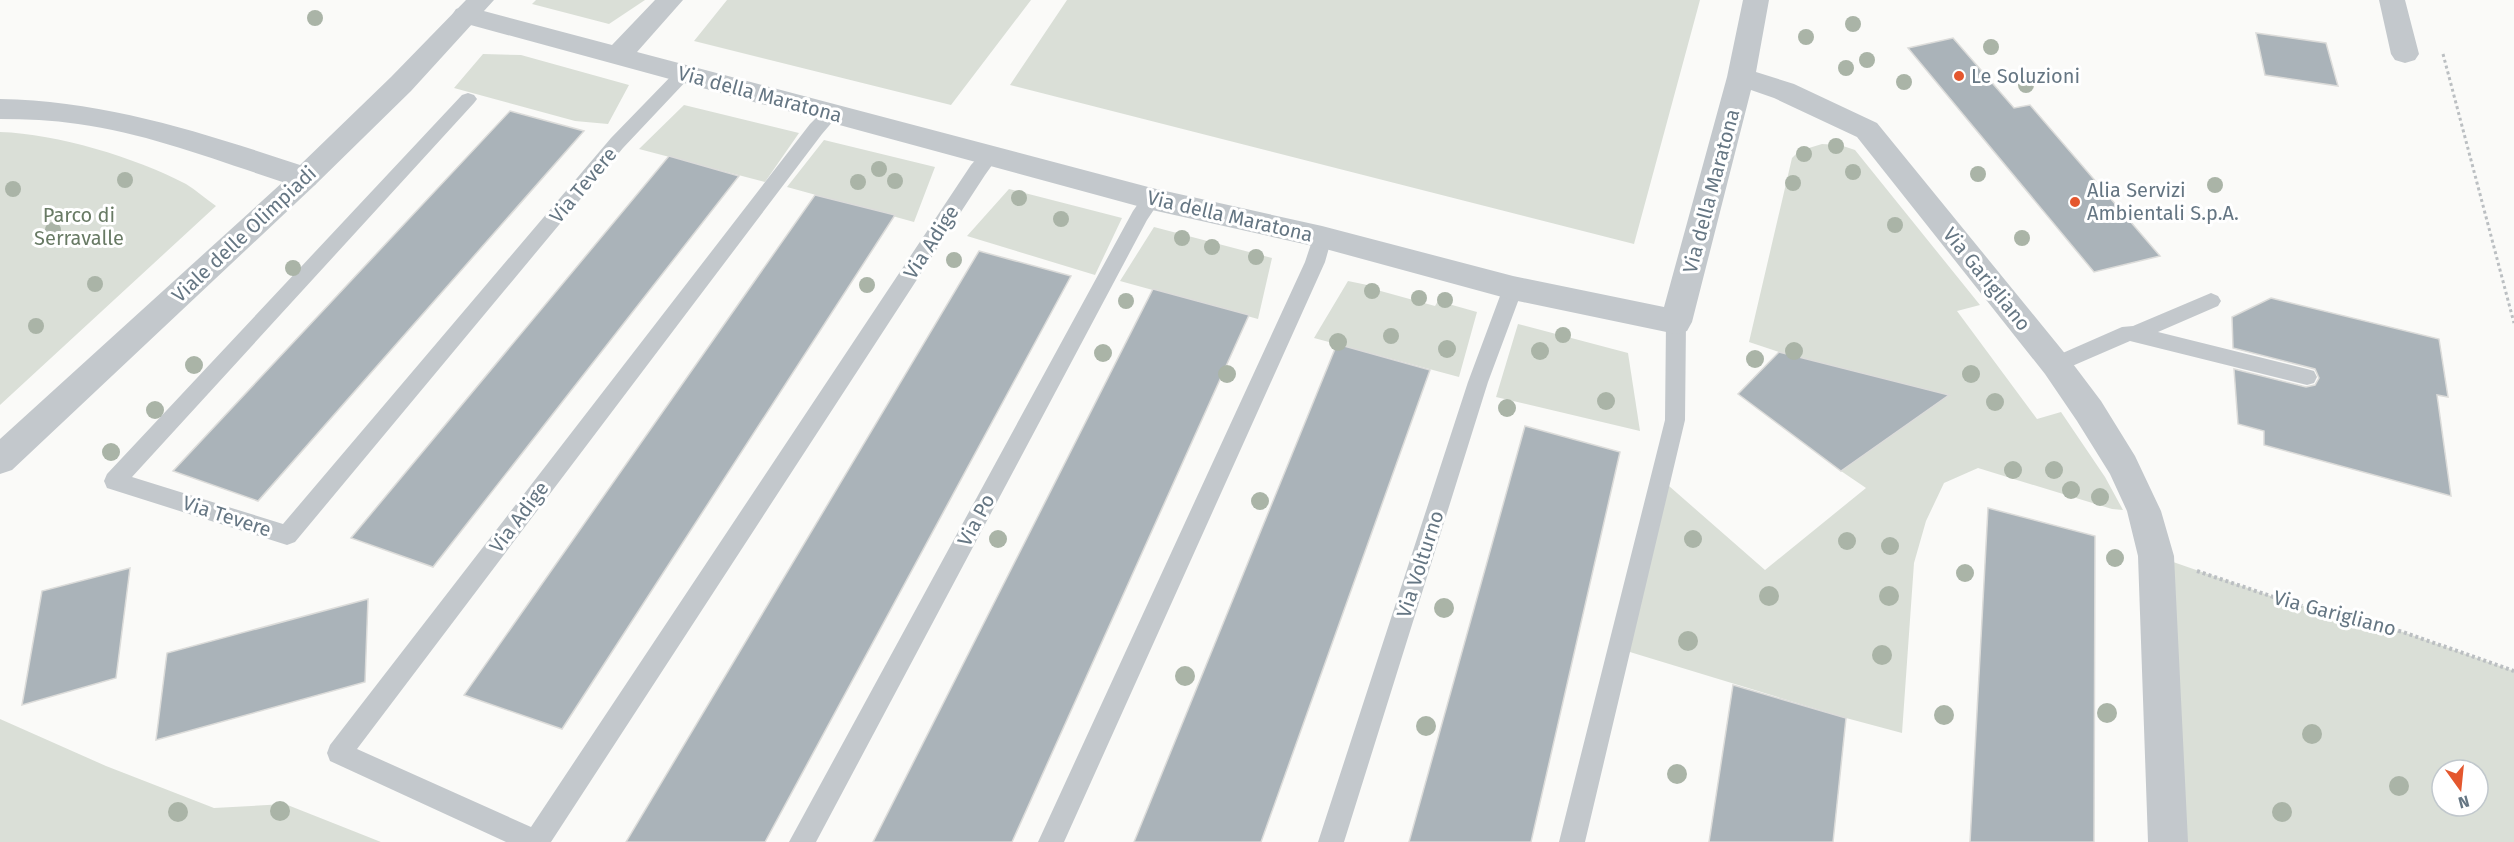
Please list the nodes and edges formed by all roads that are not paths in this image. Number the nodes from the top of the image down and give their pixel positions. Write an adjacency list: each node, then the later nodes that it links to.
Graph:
1 (670, 0): 6 (street)
2 (1756, 0): 8 (street, Via della Maratona)
3 (2392, 0): 5 (street)
4 (473, 8): 6 (street, Via della Maratona); 13 (street, Viale delle Olimpiadi)
5 (2405, 54)
6 (617, 56): 7 (street, Via della Maratona)
7 (683, 74): 9 (lane, Via Tevere); 11 (street, Via della Maratona)
8 (1741, 77): 18 (street, Via della Maratona); 20 (street, Via Garigliano)
9 (468, 99)
10 (0, 109): 13 (street)
11 (831, 113): 12 (street, Via della Maratona); 23 (lane, Via Adige)
12 (991, 154): 14 (street, Via della Maratona); 23 (lane, Via Adige)
13 (305, 178): 22 (street, Viale delle Olimpiadi)
14 (1152, 199): 15 (street, Via della Maratona); 24 (lane, Via Po)
15 (1322, 237): 16 (street, Via della Maratona); 25 (lane)
16 (1513, 288): 18 (street, Via della Maratona); 26 (lane, Via Volturno)
17 (2211, 301): 19 (lane)
18 (1676, 322): 27 (lane)
19 (2134, 334): 20 (lane); 21 (lane)
20 (2056, 365): 28 (street, Via Garigliano)
21 (2307, 377)
22 (0, 460)
23 (535, 842)
24 (802, 842)
25 (1051, 842)
26 (1331, 842)
27 (1572, 842)
28 (2168, 842)

